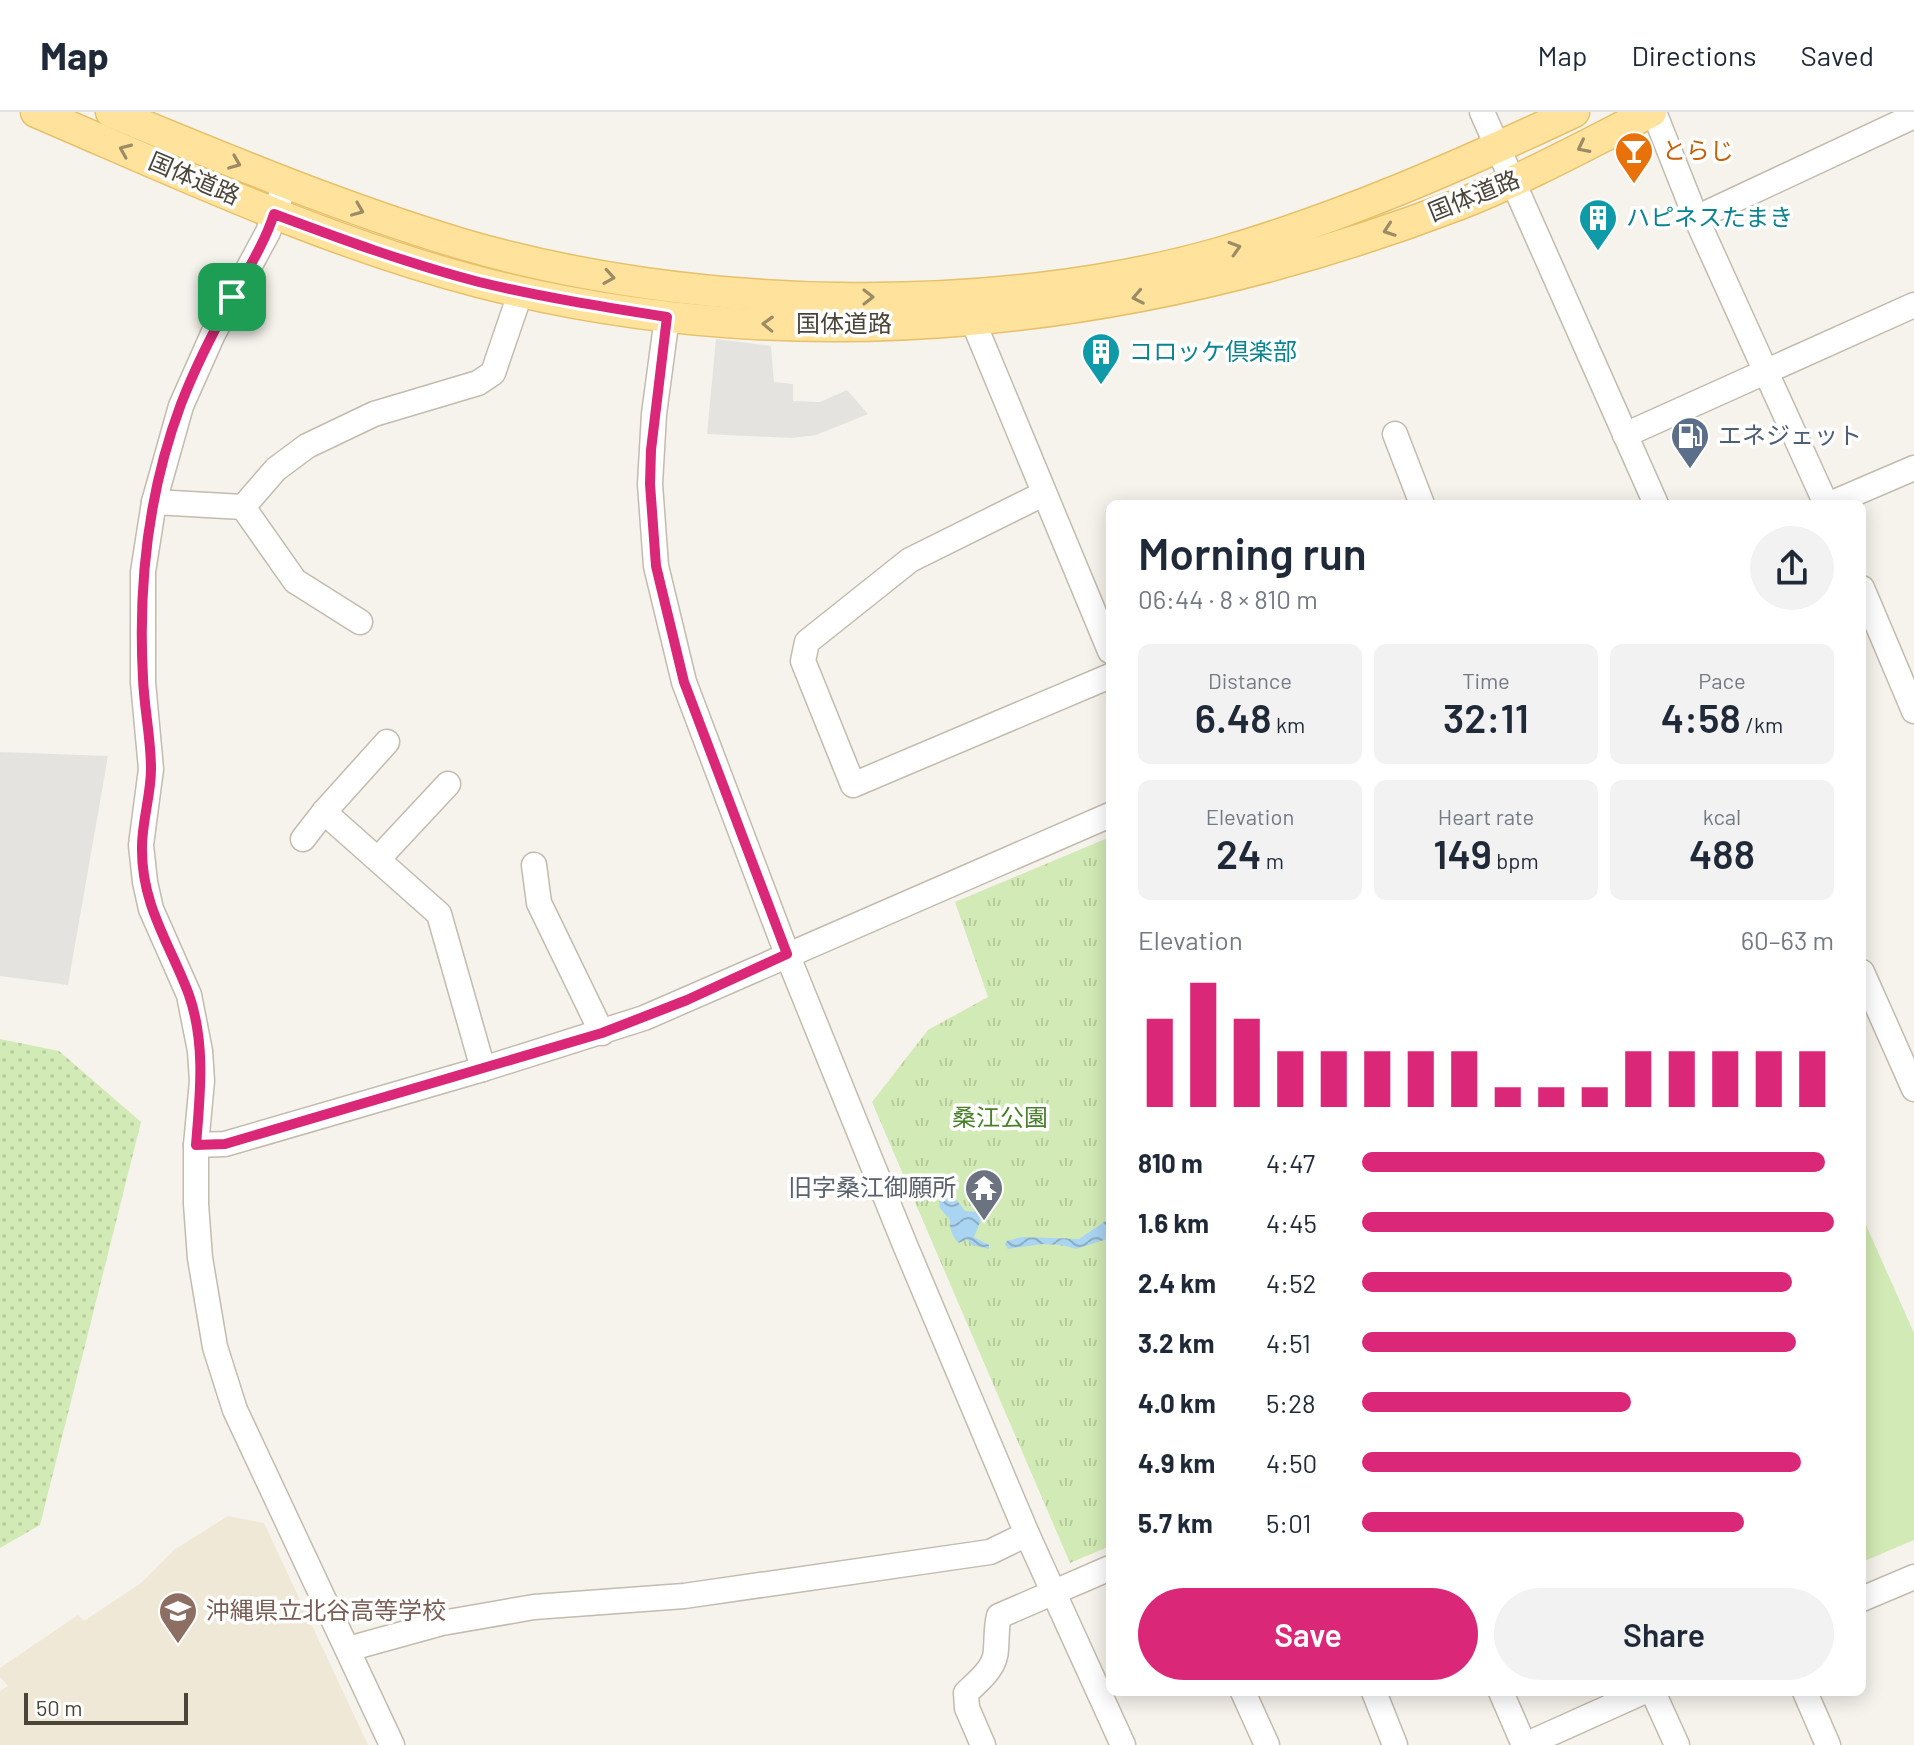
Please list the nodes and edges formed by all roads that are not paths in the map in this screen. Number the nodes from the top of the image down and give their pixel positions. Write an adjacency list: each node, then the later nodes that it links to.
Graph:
1 (36, 112): 10 (main road, 国体道路, one-way to 1)
2 (111, 112): 9 (main road, 国体道路, one-way to 9)
3 (1482, 112): 7 (street)
4 (1574, 112): 7 (main road, 国体道路)
5 (1652, 112): 8 (main road, 国体道路, one-way to 8); 11 (street)
6 (1914, 116): 11 (street)
7 (1498, 148): 8 (street); 9 (main road, 国体道路, one-way to 7)
8 (1514, 181): 15 (main road, 国体道路, one-way to 15); 18 (street)
9 (285, 183): 10 (street)
10 (274, 214): 12 (main road, 国体道路); 25 (street)
11 (1696, 218): 16 (street)
12 (521, 291): 14 (main road, 国体道路); 26 (street)
13 (1914, 305): 16 (street)
14 (667, 317): 15 (main road, 国体道路, one-way to 14); 40 (street)
15 (973, 321): 20 (street)
16 (1765, 371): 18 (street); 23 (street)
17 (1395, 434): 21 (street)
18 (1625, 435): 22 (street)
19 (1914, 468): 24 (street)
20 (1043, 494): 29 (street); 31 (street)
21 (1420, 500)
22 (1654, 500)
23 (1826, 500)
24 (1838, 500)
25 (154, 502): 26 (street); 45 (street)
26 (243, 507): 28 (street)
27 (1866, 595): 30 (street)
28 (360, 622)
29 (1106, 642)
30 (1904, 661): 32 (street)
31 (1106, 678)
32 (1914, 711)
33 (387, 742): 35 (street)
34 (448, 784): 38 (street)
35 (324, 812): 37 (street); 38 (street)
36 (1106, 817): 40 (street)
37 (303, 839)
38 (378, 859): 43 (street)
39 (534, 865): 42 (street)
40 (787, 954): 42 (street); 46 (street)
41 (1866, 981): 44 (street)
42 (602, 1033): 43 (street)
43 (483, 1069): 45 (street)
44 (1914, 1089)
45 (196, 1145): 51 (street)
46 (1027, 1534): 49 (street); 51 (street)
47 (1106, 1570): 49 (street)
48 (1913, 1582): 50 (street)
49 (1055, 1591): 59 (street); 60 (street)
50 (1866, 1598)
51 (348, 1649): 58 (street)
52 (1245, 1696): 61 (street)
53 (1376, 1696): 62 (street)
54 (1503, 1696): 63 (street)
55 (1634, 1696): 63 (street)
56 (1655, 1696): 64 (street)
57 (1807, 1696): 65 (street)
58 (392, 1745)
59 (983, 1745)
60 (1123, 1745)
61 (1267, 1745)
62 (1395, 1745)
63 (1525, 1745)
64 (1677, 1745)
65 (1828, 1745)

